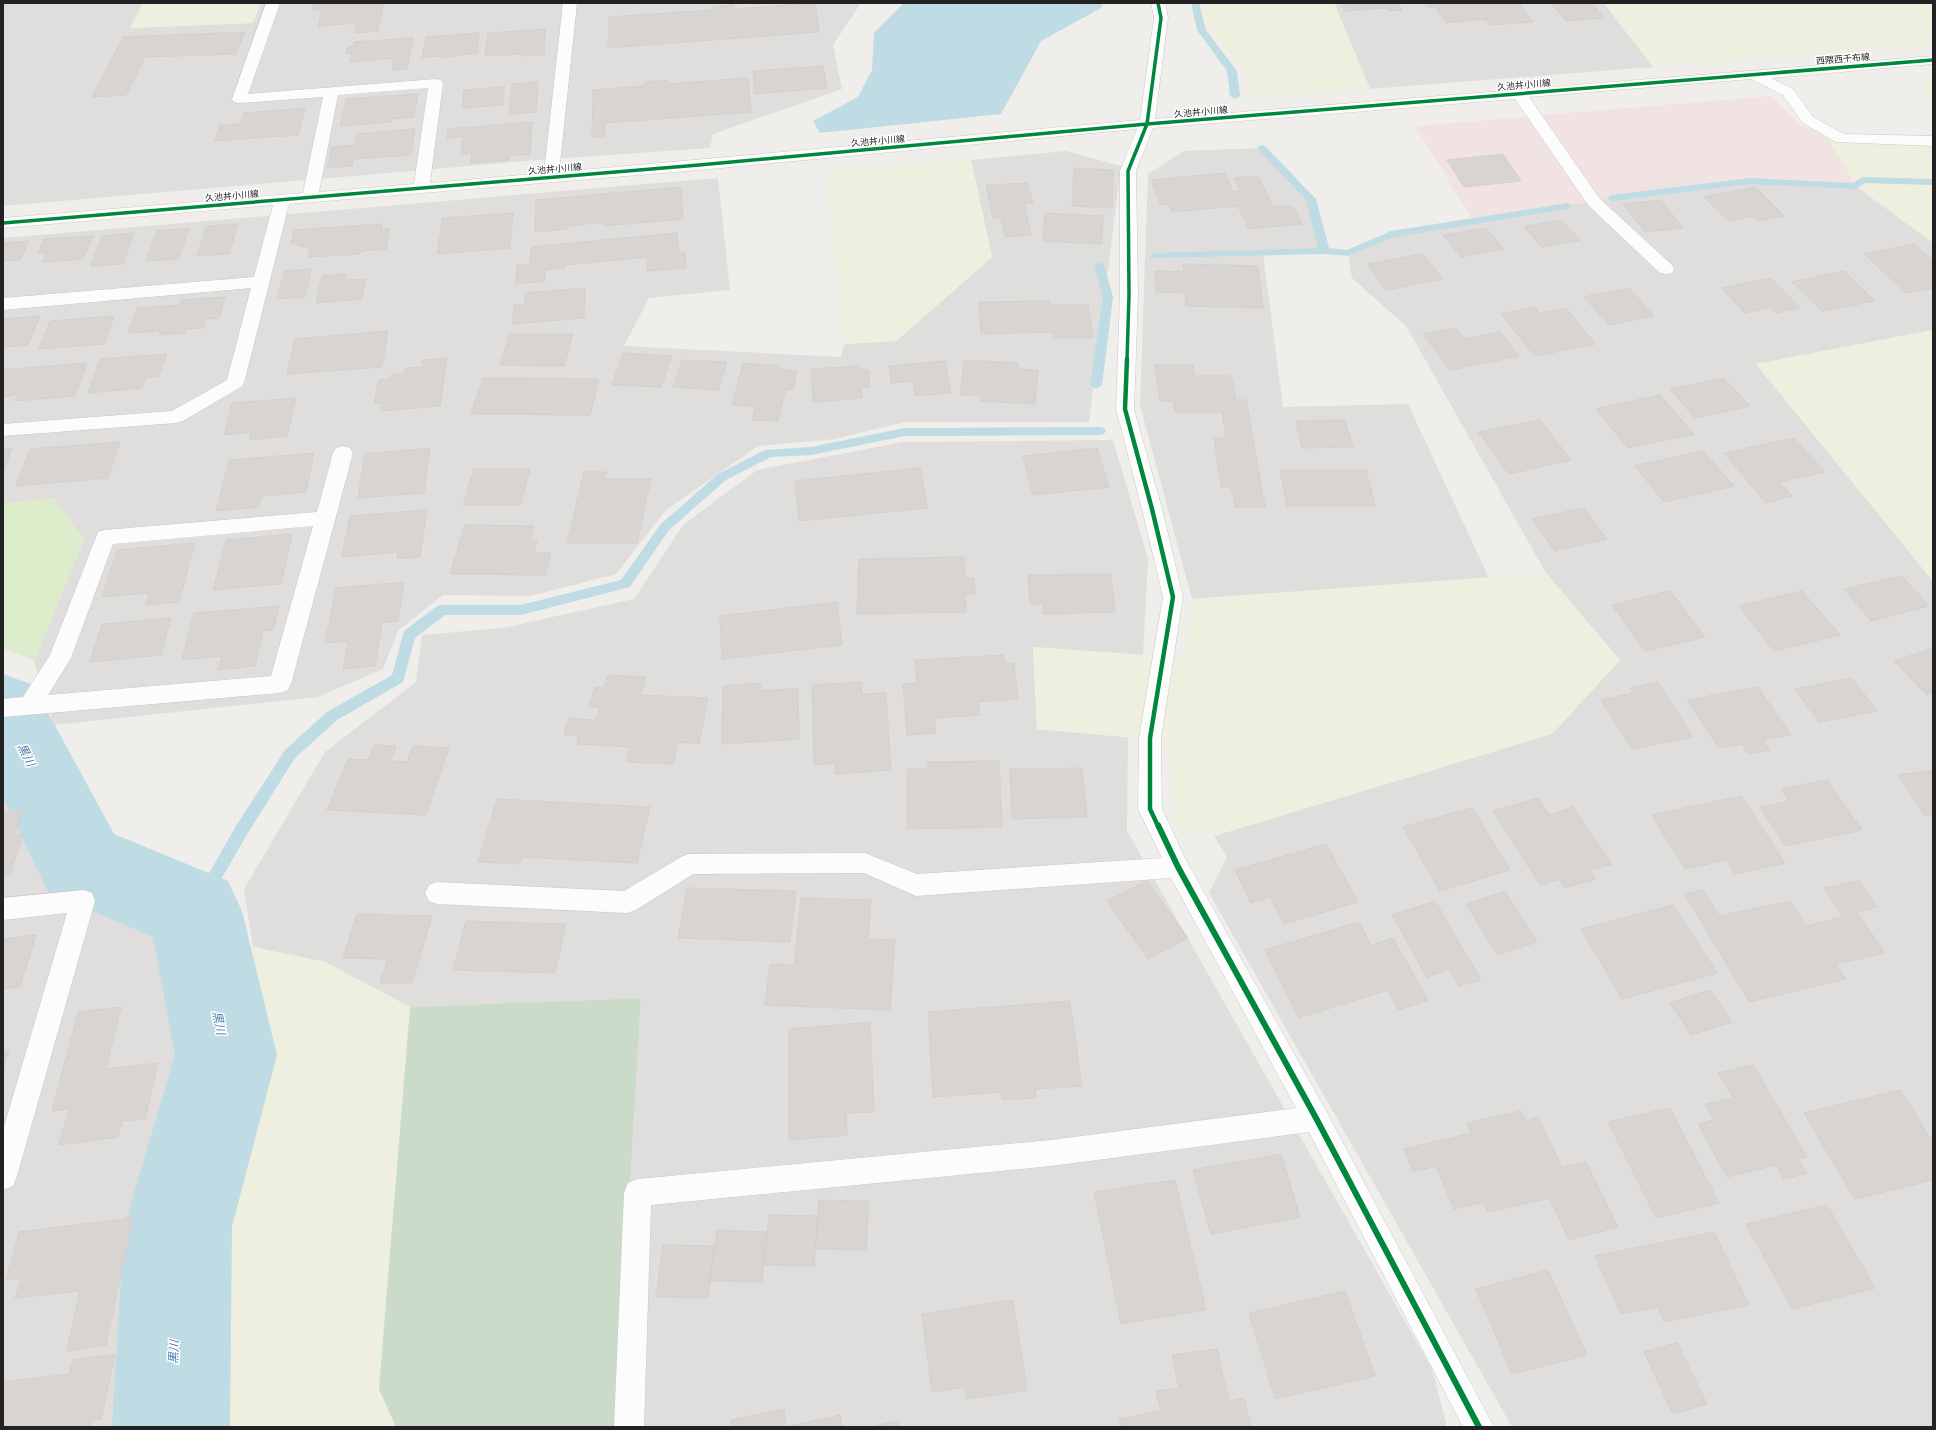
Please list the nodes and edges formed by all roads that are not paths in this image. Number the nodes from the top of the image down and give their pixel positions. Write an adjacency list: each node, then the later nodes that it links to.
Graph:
1 (273, 3): 6 (street)
2 (570, 3): 10 (street)
3 (1158, 3): 8 (street)
4 (1933, 60): 5 (street, 西隈西千布線)
5 (1754, 75): 7 (street, 久池井小川線); 9 (street)
6 (331, 92): 11 (street); 12 (street)
7 (1519, 94): 8 (street, 久池井小川線); 15 (street)
8 (1147, 124): 10 (street, 久池井小川線); 23 (street)
9 (1933, 141)
10 (551, 177): 11 (street, 久池井小川線)
11 (421, 188): 12 (street, 久池井小川線)
12 (310, 198): 13 (street, 久池井小川線)
13 (282, 200): 14 (street, 久池井小川線); 16 (street)
14 (3, 223)
15 (1666, 269)
16 (261, 282): 17 (street); 18 (street)
17 (3, 304)
18 (3, 430)
19 (344, 453): 20 (street)
20 (326, 518): 21 (street); 21 (street)
21 (29, 706): 22 (street)
22 (3, 708)
23 (1178, 867): 24 (street); 26 (street)
24 (437, 893)
25 (3, 909): 27 (street)
26 (1316, 1118): 28 (street); 29 (street)
27 (3, 1173)
28 (629, 1427)
29 (1479, 1427)

